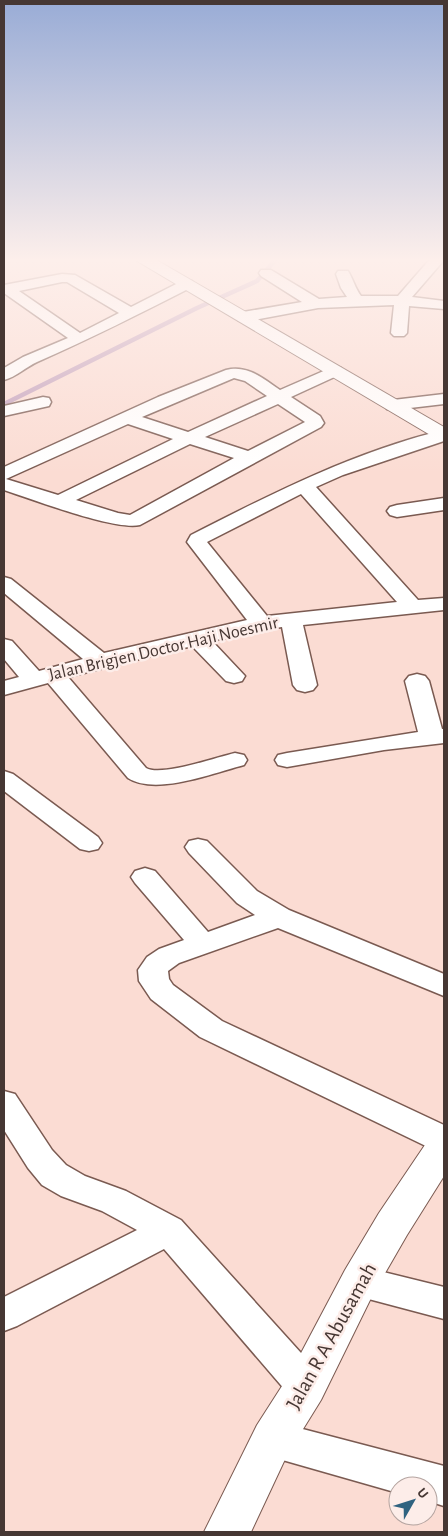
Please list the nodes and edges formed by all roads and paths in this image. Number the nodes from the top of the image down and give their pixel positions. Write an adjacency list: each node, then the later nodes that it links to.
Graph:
1 (66, 330): 6 (street)
2 (98, 330): 6 (street)
3 (264, 330): 9 (street)
4 (398, 330): 5 (street)
5 (398, 333)
6 (79, 339): 8 (street)
7 (6, 359): 8 (street)
8 (29, 360): 10 (street)
9 (334, 371): 11 (street); 14 (street)
10 (4, 375)
11 (277, 396): 16 (street); 20 (street); 21 (street)
12 (444, 399): 14 (street)
13 (43, 402): 15 (street)
14 (393, 405): 18 (street)
15 (4, 410)
16 (126, 418): 20 (street); 22 (street)
17 (444, 420): 18 (street)
18 (422, 422): 19 (street)
19 (444, 435): 24 (street)
20 (189, 438): 21 (street); 25 (street)
21 (249, 457): 25 (street)
22 (4, 474)
23 (4, 484): 25 (street)
24 (304, 485): 30 (street); 32 (street)
25 (60, 501)
26 (444, 504): 27 (street)
27 (397, 511)
28 (4, 583): 35 (street)
29 (444, 604): 30 (street, Jalan Brigjen Doctor Haji Noesmir)
30 (412, 607): 31 (street, Jalan Brigjen Doctor Haji Noesmir)
31 (291, 619): 32 (street, Jalan Brigjen Doctor Haji Noesmir); 39 (street)
32 (261, 622): 33 (street, Jalan Brigjen Doctor Haji Noesmir)
33 (196, 637): 35 (street, Jalan Brigjen Doctor Haji Noesmir); 37 (street)
34 (4, 646): 36 (street)
35 (100, 660): 36 (street, Jalan Brigjen Doctor Haji Noesmir)
36 (42, 676): 40 (street, Jalan Brigjen Doctor Haji Noesmir); 42 (street)
37 (234, 676)
38 (417, 681): 41 (street)
39 (305, 685)
40 (4, 688)
41 (438, 737): 43 (street)
42 (235, 760)
43 (287, 760)
44 (4, 779): 45 (street)
45 (90, 843)
46 (198, 847): 48 (street)
47 (145, 877): 49 (street)
48 (279, 917): 49 (street); 50 (street)
49 (202, 943): 52 (street)
50 (444, 986)
51 (4, 1103): 54 (street)
52 (444, 1140)
53 (444, 1146): 55 (street, Jalan R A Abusamah)
54 (169, 1230): 57 (street); 58 (street)
55 (359, 1282): 56 (street); 58 (street, Jalan R A Abusamah)
56 (444, 1303)
57 (4, 1315)
58 (306, 1386): 59 (street, Jalan R A Abusamah)
59 (272, 1440): 60 (street); 61 (street, Jalan R A Abusamah)
60 (444, 1486)
61 (227, 1532)

